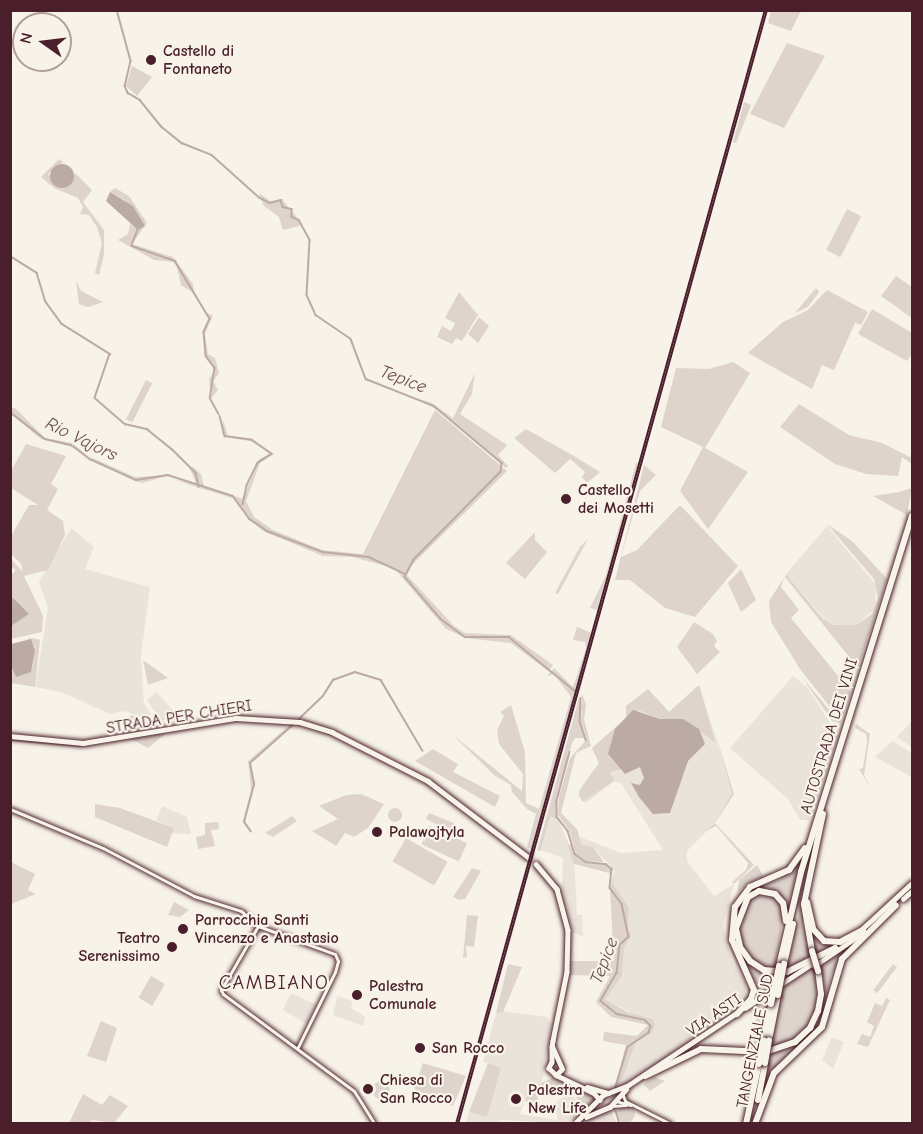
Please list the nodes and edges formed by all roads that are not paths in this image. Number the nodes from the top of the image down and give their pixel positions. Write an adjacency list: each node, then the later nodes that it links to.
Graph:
1 (912, 516): 4 (highway, AUTOSTRADA DEI VINI)
2 (912, 528): 6 (highway, AUTOSTRADA DEI VINI)
3 (10, 736): 8 (main road, STRADA PER CHIERI)
4 (822, 802): 16 (highway, AUTOSTRADA DEI VINI); 17 (highway)
5 (10, 809): 13 (street)
6 (823, 814): 7 (highway); 16 (highway, AUTOSTRADA DEI VINI)
7 (814, 853): 14 (highway); 24 (highway, bridge)
8 (528, 857)
9 (536, 864): 20 (main road)
10 (912, 883): 14 (main road, VIA ASTI)
11 (912, 892): 12 (main road, VIA ASTI)
12 (896, 906): 24 (main road, VIA ASTI); 36 (highway)
13 (258, 926): 19 (street); 19 (street)
14 (862, 930): 15 (main road, VIA ASTI)
15 (836, 948): 16 (highway); 17 (main road, VIA ASTI)
16 (781, 965): 18 (highway, TANGENZIALE SUD, bridge); 18 (highway, TANGENZIALE SUD, bridge)
17 (737, 1014): 26 (main road, VIA ASTI)
18 (766, 1040): 21 (highway, TANGENZIALE SUD, bridge)
19 (298, 1047): 33 (street)
20 (554, 1063): 22 (main road); 23 (main road)
21 (762, 1064): 35 (highway, TANGENZIALE SUD); 36 (highway, TANGENZIALE SUD)
22 (561, 1071): 23 (main road); 26 (main road)
23 (556, 1075): 27 (main road)
24 (645, 1076): 25 (main road, VIA ASTI)
25 (622, 1092): 28 (main road, VIA ASTI); 31 (street)
26 (609, 1094): 27 (main road, VIA ASTI); 28 (main road)
27 (600, 1099): 30 (main road); 32 (main road, VIA ASTI)
28 (614, 1100): 29 (street); 30 (main road, VIA ASTI)
29 (628, 1104): 30 (street); 31 (street)
30 (608, 1106): 32 (main road)
31 (634, 1106): 34 (street)
32 (574, 1123)
33 (375, 1124)
34 (671, 1124)
35 (746, 1124)
36 (753, 1124)

